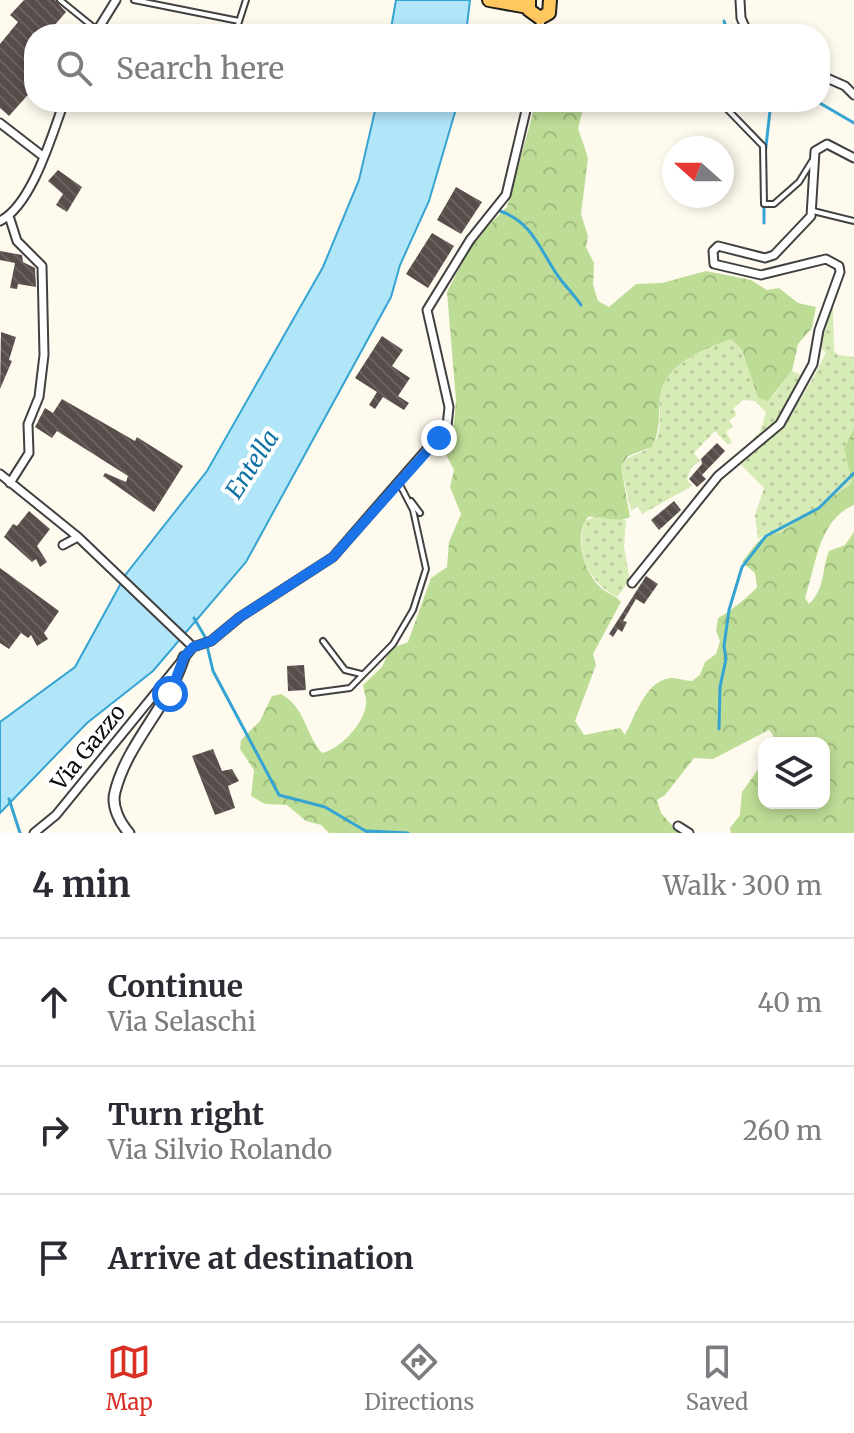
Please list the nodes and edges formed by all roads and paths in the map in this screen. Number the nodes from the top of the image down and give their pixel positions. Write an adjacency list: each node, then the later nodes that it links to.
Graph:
1 (60, 0): 11 (lane)
2 (116, 0): 12 (street)
3 (134, 0): 10 (lane)
4 (246, 0): 10 (lane)
5 (489, 0): 8 (main road)
6 (740, 0): 15 (street)
7 (552, 1): 9 (main road)
8 (526, 4): 9 (main road)
9 (540, 18): 14 (street)
10 (239, 21): 13 (lane)
11 (87, 24)
12 (101, 24)
13 (238, 24)
14 (540, 24)
15 (744, 24)
16 (830, 79): 17 (street)
17 (854, 95)
18 (59, 112): 22 (street)
19 (526, 112): 31 (street, Via Gazzo)
20 (730, 112): 24 (lane)
21 (0, 123): 22 (street)
22 (44, 157): 26 (street)
23 (854, 158): 24 (street)
24 (812, 161): 25 (street)
25 (813, 211): 28 (lane); 36 (street)
26 (9, 216): 27 (street); 30 (street)
27 (0, 221)
28 (854, 221)
29 (0, 474): 30 (street)
30 (10, 483): 34 (street)
31 (399, 483): 32 (lane); 38 (street, Via Gazzo)
32 (407, 496): 33 (lane); 40 (lane)
33 (420, 513)
34 (79, 538): 35 (street); 38 (street)
35 (63, 545)
36 (632, 583)
37 (323, 641): 40 (lane)
38 (191, 645): 39 (street, Via Gazzo)
39 (184, 657): 43 (street, Via Gazzo); 44 (street)
40 (361, 674): 41 (lane)
41 (313, 693)
42 (678, 826): 45 (street)
43 (34, 833)
44 (129, 833)
45 (689, 833)

